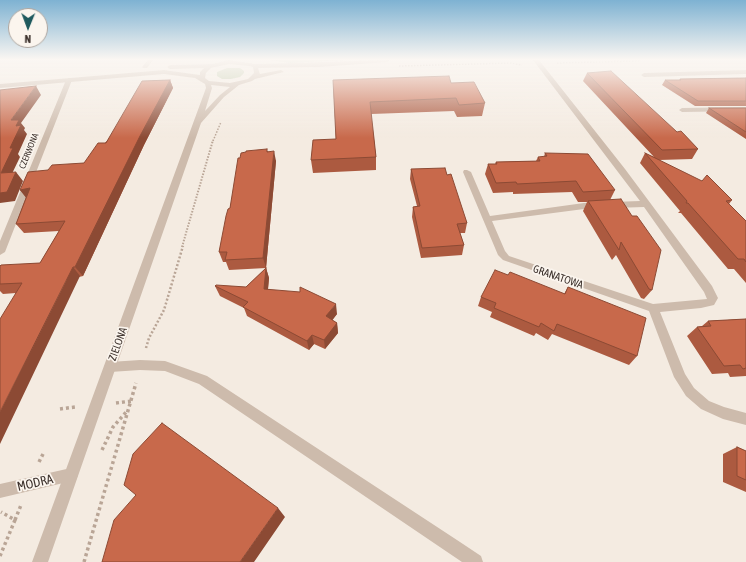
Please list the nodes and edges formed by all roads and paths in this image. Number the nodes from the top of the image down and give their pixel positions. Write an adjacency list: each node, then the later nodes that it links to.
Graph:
1 (64, 86): 12 (street, CZERWONA)
2 (209, 86): 8 (street, ZIELONA)
3 (235, 86): 8 (street, ZIELONA)
4 (556, 86): 10 (street, GRANATOWA)
5 (746, 109): 6 (street)
6 (682, 110)
7 (223, 119): 14 (path)
8 (195, 126): 15 (street, ZIELONA)
9 (467, 172): 11 (street, GRANATOWA)
10 (645, 204): 11 (street); 13 (street, GRANATOWA)
11 (486, 219): 13 (street, GRANATOWA)
12 (0, 252)
13 (654, 308): 16 (street)
14 (140, 365): 15 (street); 22 (path); 23 (street)
15 (110, 368): 17 (street, ZIELONA)
16 (746, 419)
17 (71, 475): 18 (street, MODRA); 21 (street, ZIELONA)
18 (0, 491)
19 (0, 513): 20 (path)
20 (0, 556)
21 (40, 562)
22 (84, 562)
23 (475, 562)

